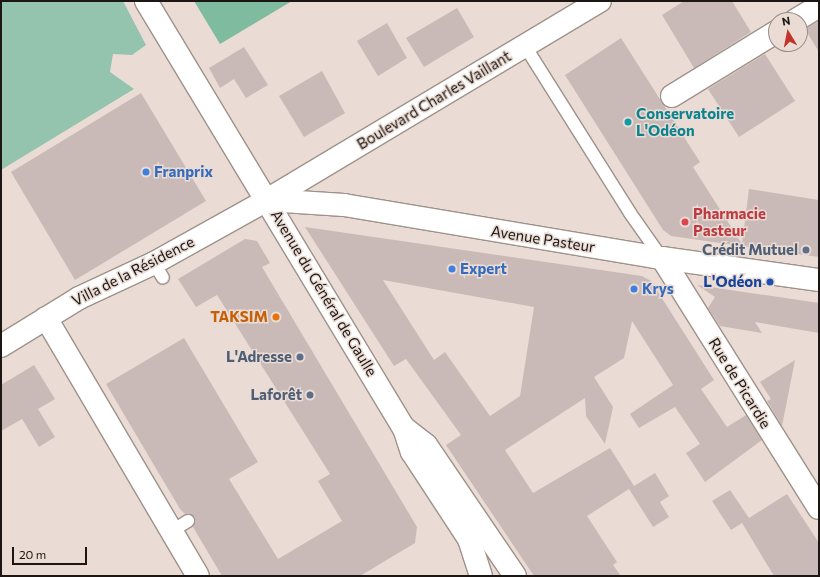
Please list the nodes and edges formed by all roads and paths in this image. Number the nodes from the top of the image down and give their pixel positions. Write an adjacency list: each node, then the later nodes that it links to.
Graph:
1 (146, 1): 8 (street, Avenue du Général de Gaulle)
2 (600, 1): 6 (street, Boulevard Charles Vaillant)
3 (819, 6): 4 (street)
4 (808, 13)
5 (768, 37): 7 (street)
6 (525, 46): 8 (street, Boulevard Charles Vaillant); 9 (lane)
7 (672, 96)
8 (267, 200): 9 (street, Avenue Pasteur); 11 (street, Villa de la Résidence); 13 (street, Avenue du Général de Gaulle)
9 (662, 258): 10 (street, Avenue Pasteur); 14 (street, Rue de Picardie)
10 (819, 280)
11 (46, 318): 12 (street, Villa de la Résidence); 15 (street)
12 (1, 346)
13 (404, 428): 16 (street); 17 (street, Avenue du Général de Gaulle)
14 (819, 508)
15 (198, 576)
16 (481, 576)
17 (515, 576)

